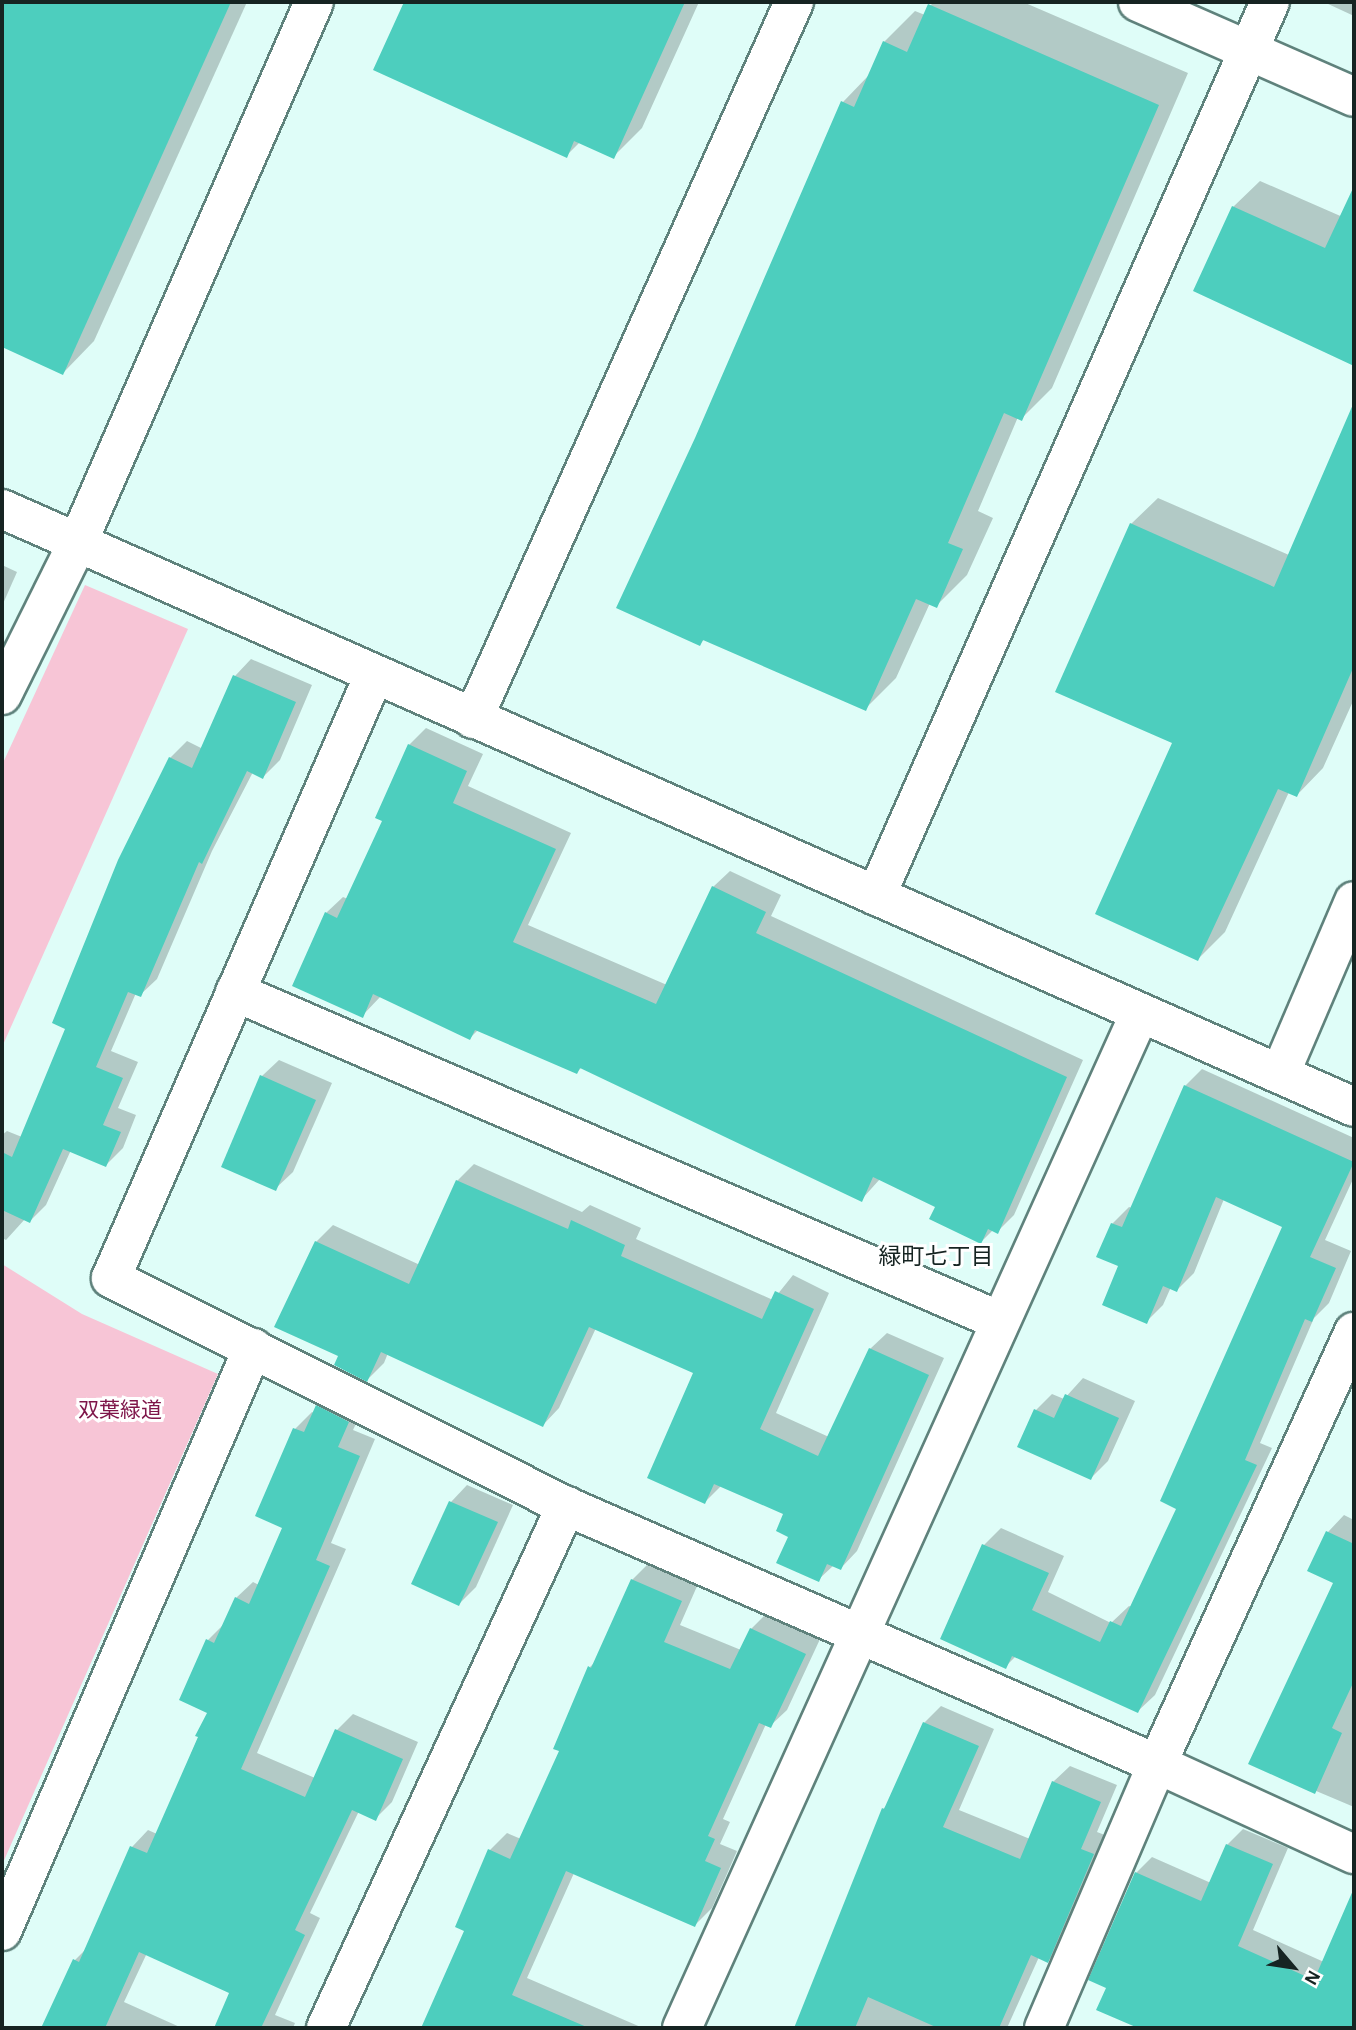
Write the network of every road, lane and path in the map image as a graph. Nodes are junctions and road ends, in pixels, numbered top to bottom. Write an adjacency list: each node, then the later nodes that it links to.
1 (314, 2): 8 (street)
2 (794, 2): 11 (street)
3 (1138, 2): 5 (street)
4 (1270, 2): 5 (street)
5 (1248, 51): 6 (street); 12 (street)
6 (1354, 97)
7 (2, 509): 8 (street)
8 (78, 542): 9 (street); 10 (street)
9 (374, 676): 11 (street); 14 (street)
10 (2, 695)
11 (473, 719): 12 (street)
12 (876, 896): 15 (street)
13 (1354, 901): 16 (street)
14 (235, 992): 18 (street); 20 (street)
15 (1140, 1013): 16 (street); 18 (street)
16 (1280, 1074): 17 (street)
17 (1354, 1107)
18 (1000, 1321): 22 (street)
19 (1354, 1332): 23 (street)
20 (253, 1348): 21 (street); 25 (street)
21 (566, 1506): 22 (street); 26 (street)
22 (858, 1633): 23 (street); 27 (street)
23 (1157, 1764): 24 (street); 28 (street)
24 (1354, 1854)
25 (2, 1931)
26 (326, 2028)
27 (681, 2028)
28 (1044, 2028)

